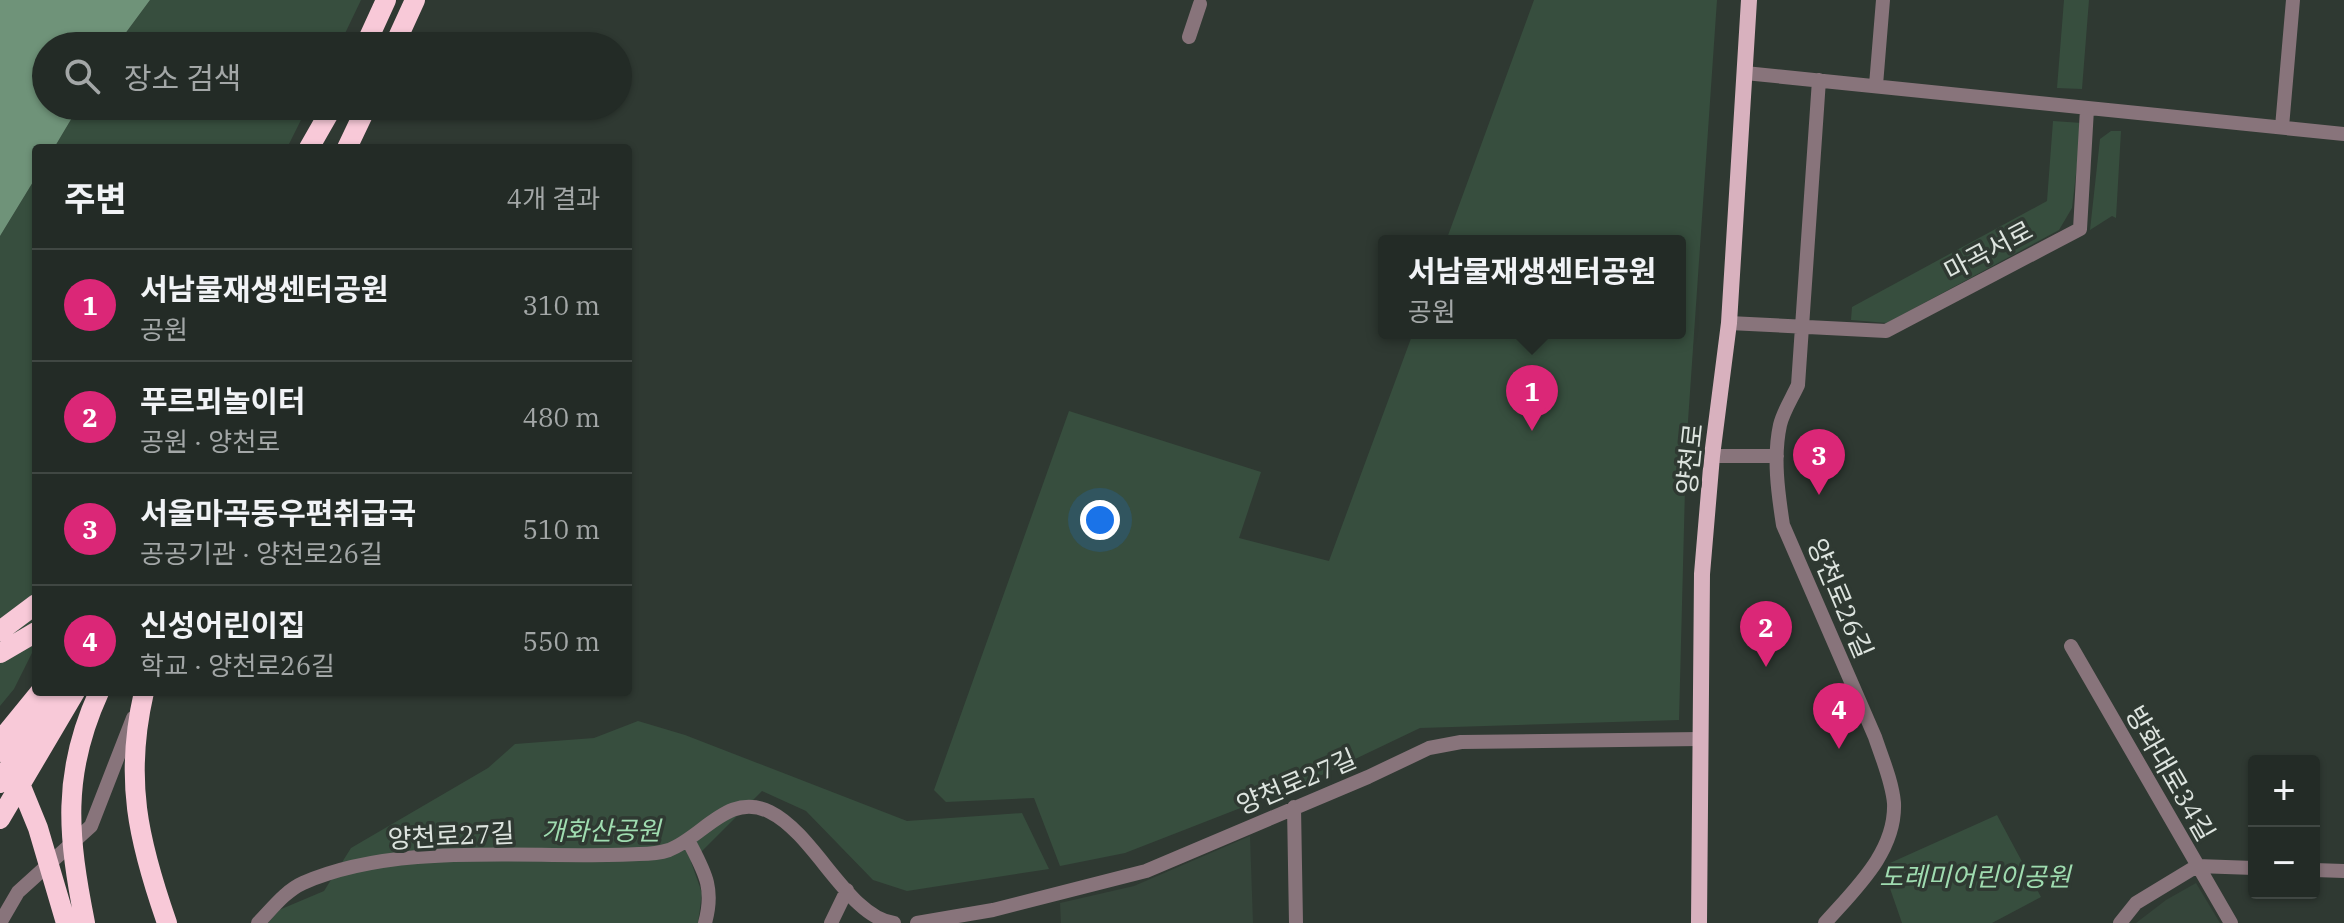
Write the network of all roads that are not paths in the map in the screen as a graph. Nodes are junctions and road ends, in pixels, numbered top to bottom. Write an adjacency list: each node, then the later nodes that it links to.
1 (386, 0): 7 (highway)
2 (415, 0): 8 (highway)
3 (1749, 0): 10 (main road, 양천로)
4 (1883, 0): 12 (street)
5 (2293, 0): 17 (street)
6 (1200, 4): 9 (street)
7 (371, 32)
8 (400, 32)
9 (1189, 37)
10 (1745, 73): 11 (street); 22 (main road, 양천로)
11 (1819, 80): 12 (street); 23 (street)
12 (1876, 85): 13 (street)
13 (2087, 109): 17 (street); 23 (street, 마곡서로)
14 (327, 120): 19 (highway)
15 (331, 120): 20 (highway)
16 (360, 120): 21 (highway)
17 (2282, 127): 18 (street)
18 (2344, 134)
19 (312, 144)
20 (322, 144)
21 (349, 144)
22 (1729, 323): 23 (street, 마곡서로); 24 (main road, 양천로)
23 (1802, 326): 25 (street)
24 (1712, 456): 25 (street); 38 (main road, 양천로)
25 (1777, 456): 63 (street, 양천로26길)
26 (32, 607): 27 (highway)
27 (0, 631)
28 (32, 634): 30 (highway)
29 (2071, 646): 45 (street, 방화대로34길)
30 (0, 653)
31 (37, 696): 39 (highway)
32 (51, 696): 41 (highway)
33 (73, 696): 43 (highway)
34 (98, 696): 54 (highway)
35 (142, 696): 51 (street)
36 (143, 696): 55 (highway)
37 (0, 735): 53 (highway)
38 (1700, 739): 42 (street, 양천로27길); 62 (main road, 양천로)
39 (0, 741)
40 (0, 765): 52 (highway)
41 (0, 783)
42 (1294, 807): 50 (street, 양천로27길); 61 (street)
43 (0, 819)
44 (688, 840): 49 (street, 양천로27길); 56 (street, 양천로27길); 57 (street)
45 (2197, 866): 46 (street); 64 (street); 65 (street, 방화대로34길)
46 (2248, 868)
47 (2320, 870): 48 (street)
48 (2344, 871)
49 (847, 890): 58 (street); 59 (street, 양천로27길)
50 (961, 919): 60 (street, 양천로27길)
51 (0, 923)
52 (52, 923)
53 (66, 923)
54 (85, 923)
55 (167, 923)
56 (258, 923)
57 (705, 923)
58 (831, 923)
59 (894, 923)
60 (917, 923)
61 (1296, 923)
62 (1699, 923)
63 (1825, 923)
64 (2120, 923)
65 (2231, 923)

